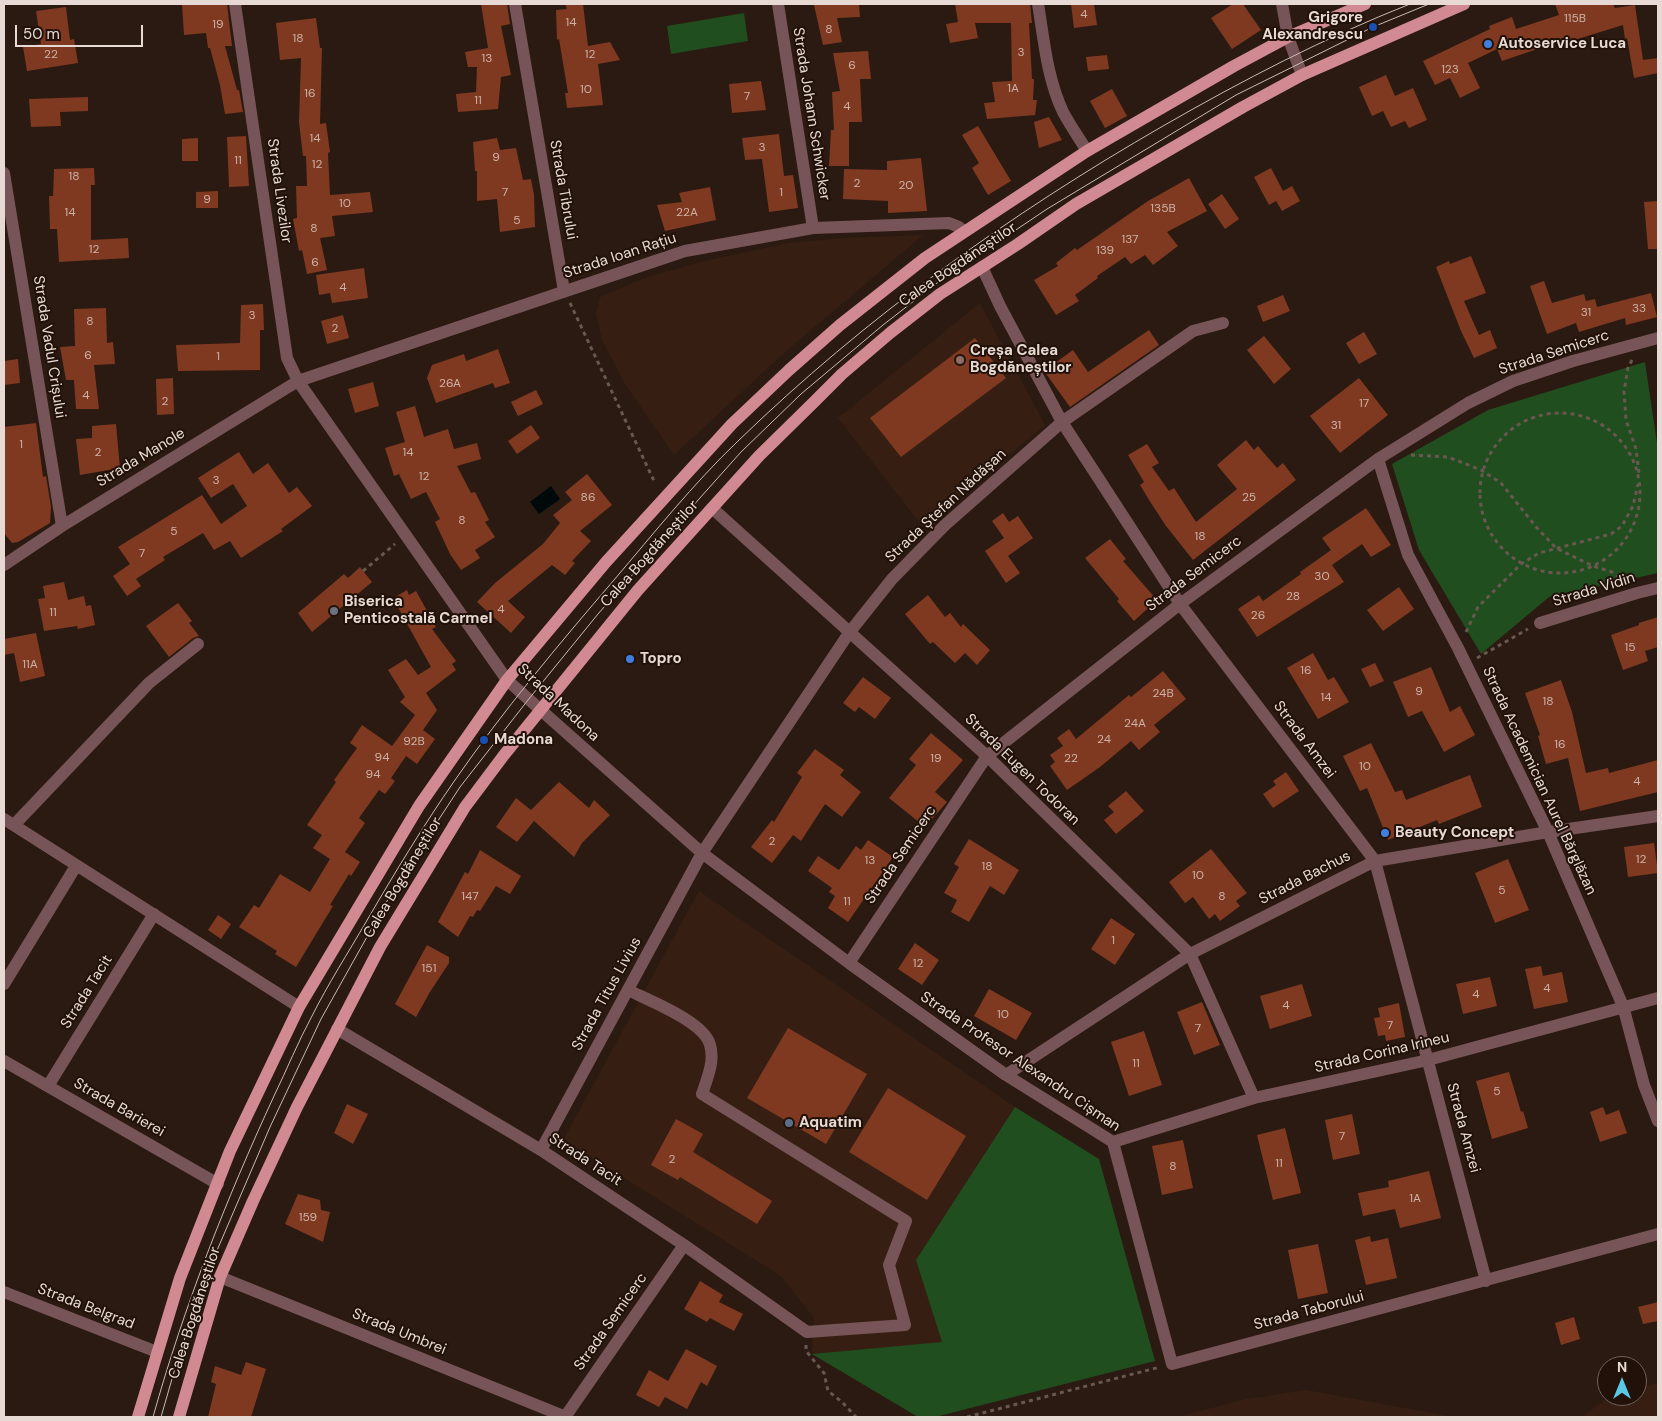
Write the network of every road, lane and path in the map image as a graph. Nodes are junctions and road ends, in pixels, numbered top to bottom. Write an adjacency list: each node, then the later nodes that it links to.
1 (235, 4): 19 (street, Strada Livezilor)
2 (514, 4): 15 (street, Strada Tibrului)
3 (778, 4): 12 (street, Strada Johann Schwicker)
4 (1038, 4): 10 (street)
5 (1282, 4): 8 (street)
6 (1365, 4): 8 (main road, Calea Bogdăneștilor)
7 (1464, 4): 9 (main road, Calea Bogdăneștilor)
8 (1288, 37): 9 (street); 10 (main road, Calea Bogdăneștilor)
9 (1302, 75): 14 (main road, Calea Bogdăneștilor)
10 (1087, 151): 13 (main road, Calea Bogdăneștilor)
11 (4, 173): 27 (street, Strada Vadul Crișului)
12 (813, 228): 13 (street, Strada Ioan Rațiu); 15 (street, Strada Ioan Rațiu)
13 (963, 231): 42 (main road, Calea Bogdăneștilor)
14 (982, 267): 20 (street, Strada Amzei); 26 (main road, Calea Bogdăneștilor)
15 (564, 291): 19 (street, Strada Ioan Rațiu); 25 (path)
16 (1223, 323): 20 (street, Strada Ștefan Nădășan)
17 (1658, 338): 18 (street, Strada Semicerc)
18 (1642, 343): 22 (street, Strada Semicerc); 24 (path)
19 (298, 381): 27 (street, Strada Manole); 28 (street, Strada Madona)
20 (1062, 422): 36 (street, Strada Amzei); 38 (street, Strada Ștefan Nădășan)
21 (1408, 455): 23 (path)
22 (1378, 459): 36 (street, Strada Semicerc); 40 (street, Strada Academician Aurel Bărglăzan)
23 (1481, 470): 24 (path); 29 (path); 30 (path)
24 (1640, 477): 29 (path); 32 (path)
25 (654, 484)
26 (712, 508): 38 (street, Strada Eugen Todoran); 43 (main road, Calea Bogdăneștilor)
27 (62, 526): 31 (street, Strada Manole)
28 (405, 535): 33 (path); 42 (street, Strada Madona)
29 (1556, 548): 30 (path); 32 (path)
30 (1521, 564): 32 (path); 40 (path)
31 (4, 565)
32 (1594, 566): 35 (path)
33 (363, 571)
34 (1658, 588): 35 (street, Strada Vidin)
35 (1637, 593): 37 (street, Strada Vidin)
36 (1180, 604): 44 (street, Strada Semicerc); 49 (street, Strada Amzei)
37 (1540, 623): 41 (path)
38 (848, 633): 44 (street, Strada Eugen Todoran); 48 (street, Strada Ștefan Nădășan)
39 (198, 644): 46 (street)
40 (1458, 648): 41 (street, Strada Academician Aurel Bărglăzan)
41 (1466, 664): 47 (street, Strada Academician Aurel Bărglăzan)
42 (507, 680): 43 (street, Strada Madona); 57 (main road, Calea Bogdăneștilor)
43 (540, 711): 48 (street, Strada Madona); 59 (main road, Calea Bogdăneștilor)
44 (987, 756): 52 (street, Strada Eugen Todoran); 53 (street, Strada Semicerc)
45 (1658, 816): 47 (street, Strada Bachus)
46 (9, 822): 50 (street)
47 (1548, 832): 49 (street, Strada Bachus); 58 (street, Strada Academician Aurel Bărglăzan)
48 (702, 853): 53 (street, Strada Profesor Alexandru Cișman); 55 (street, Strada Titus Livius)
49 (1375, 861): 52 (street, Strada Bachus); 60 (street, Strada Amzei)
50 (76, 866): 51 (street); 54 (street)
51 (154, 914): 57 (street); 63 (street, Strada Tacit)
52 (1190, 954): 62 (street, Strada Bachus); 64 (street, Strada Eugen Todoran)
53 (849, 963): 62 (street, Strada Profesor Alexandru Cișman)
54 (4, 984)
55 (628, 990): 67 (street, Strada Titus Livius); 74 (street)
56 (1658, 998): 58 (street, Strada Corina Irineu)
57 (299, 1006): 68 (main road, Calea Bogdăneștilor)
58 (1623, 1006): 60 (street, Strada Corina Irineu); 65 (street, Strada Academician Aurel Bărglăzan)
59 (338, 1029): 67 (street, Strada Tacit); 71 (main road, Calea Bogdăneștilor)
60 (1428, 1060): 64 (street, Strada Corina Irineu); 72 (street, Strada Amzei)
61 (4, 1061): 63 (street, Strada Barierei)
62 (1006, 1075): 66 (street, Strada Profesor Alexandru Cișman)
63 (48, 1086): 68 (street, Strada Barierei)
64 (1254, 1098): 66 (street, Strada Corina Irineu)
65 (1658, 1121)
66 (1113, 1142): 76 (street, Strada Profesor Alexandru Cișman)
67 (541, 1150): 70 (street, Strada Tacit)
68 (218, 1184): 75 (main road, Calea Bogdăneștilor)
69 (1658, 1234): 72 (street, Strada Taborului)
70 (684, 1245): 74 (street, Strada Tacit); 79 (street, Strada Semicerc)
71 (220, 1277): 78 (main road, Calea Bogdăneștilor); 79 (street, Strada Umbrei)
72 (1486, 1281): 76 (street, Strada Taborului)
73 (4, 1292): 75 (street, Strada Belgrad)
74 (807, 1332): 80 (path)
75 (157, 1352): 77 (main road, Calea Bogdăneștilor)
76 (1172, 1364): 81 (path)
77 (138, 1417)
78 (179, 1417)
79 (565, 1417)
80 (856, 1417)
81 (967, 1417)

